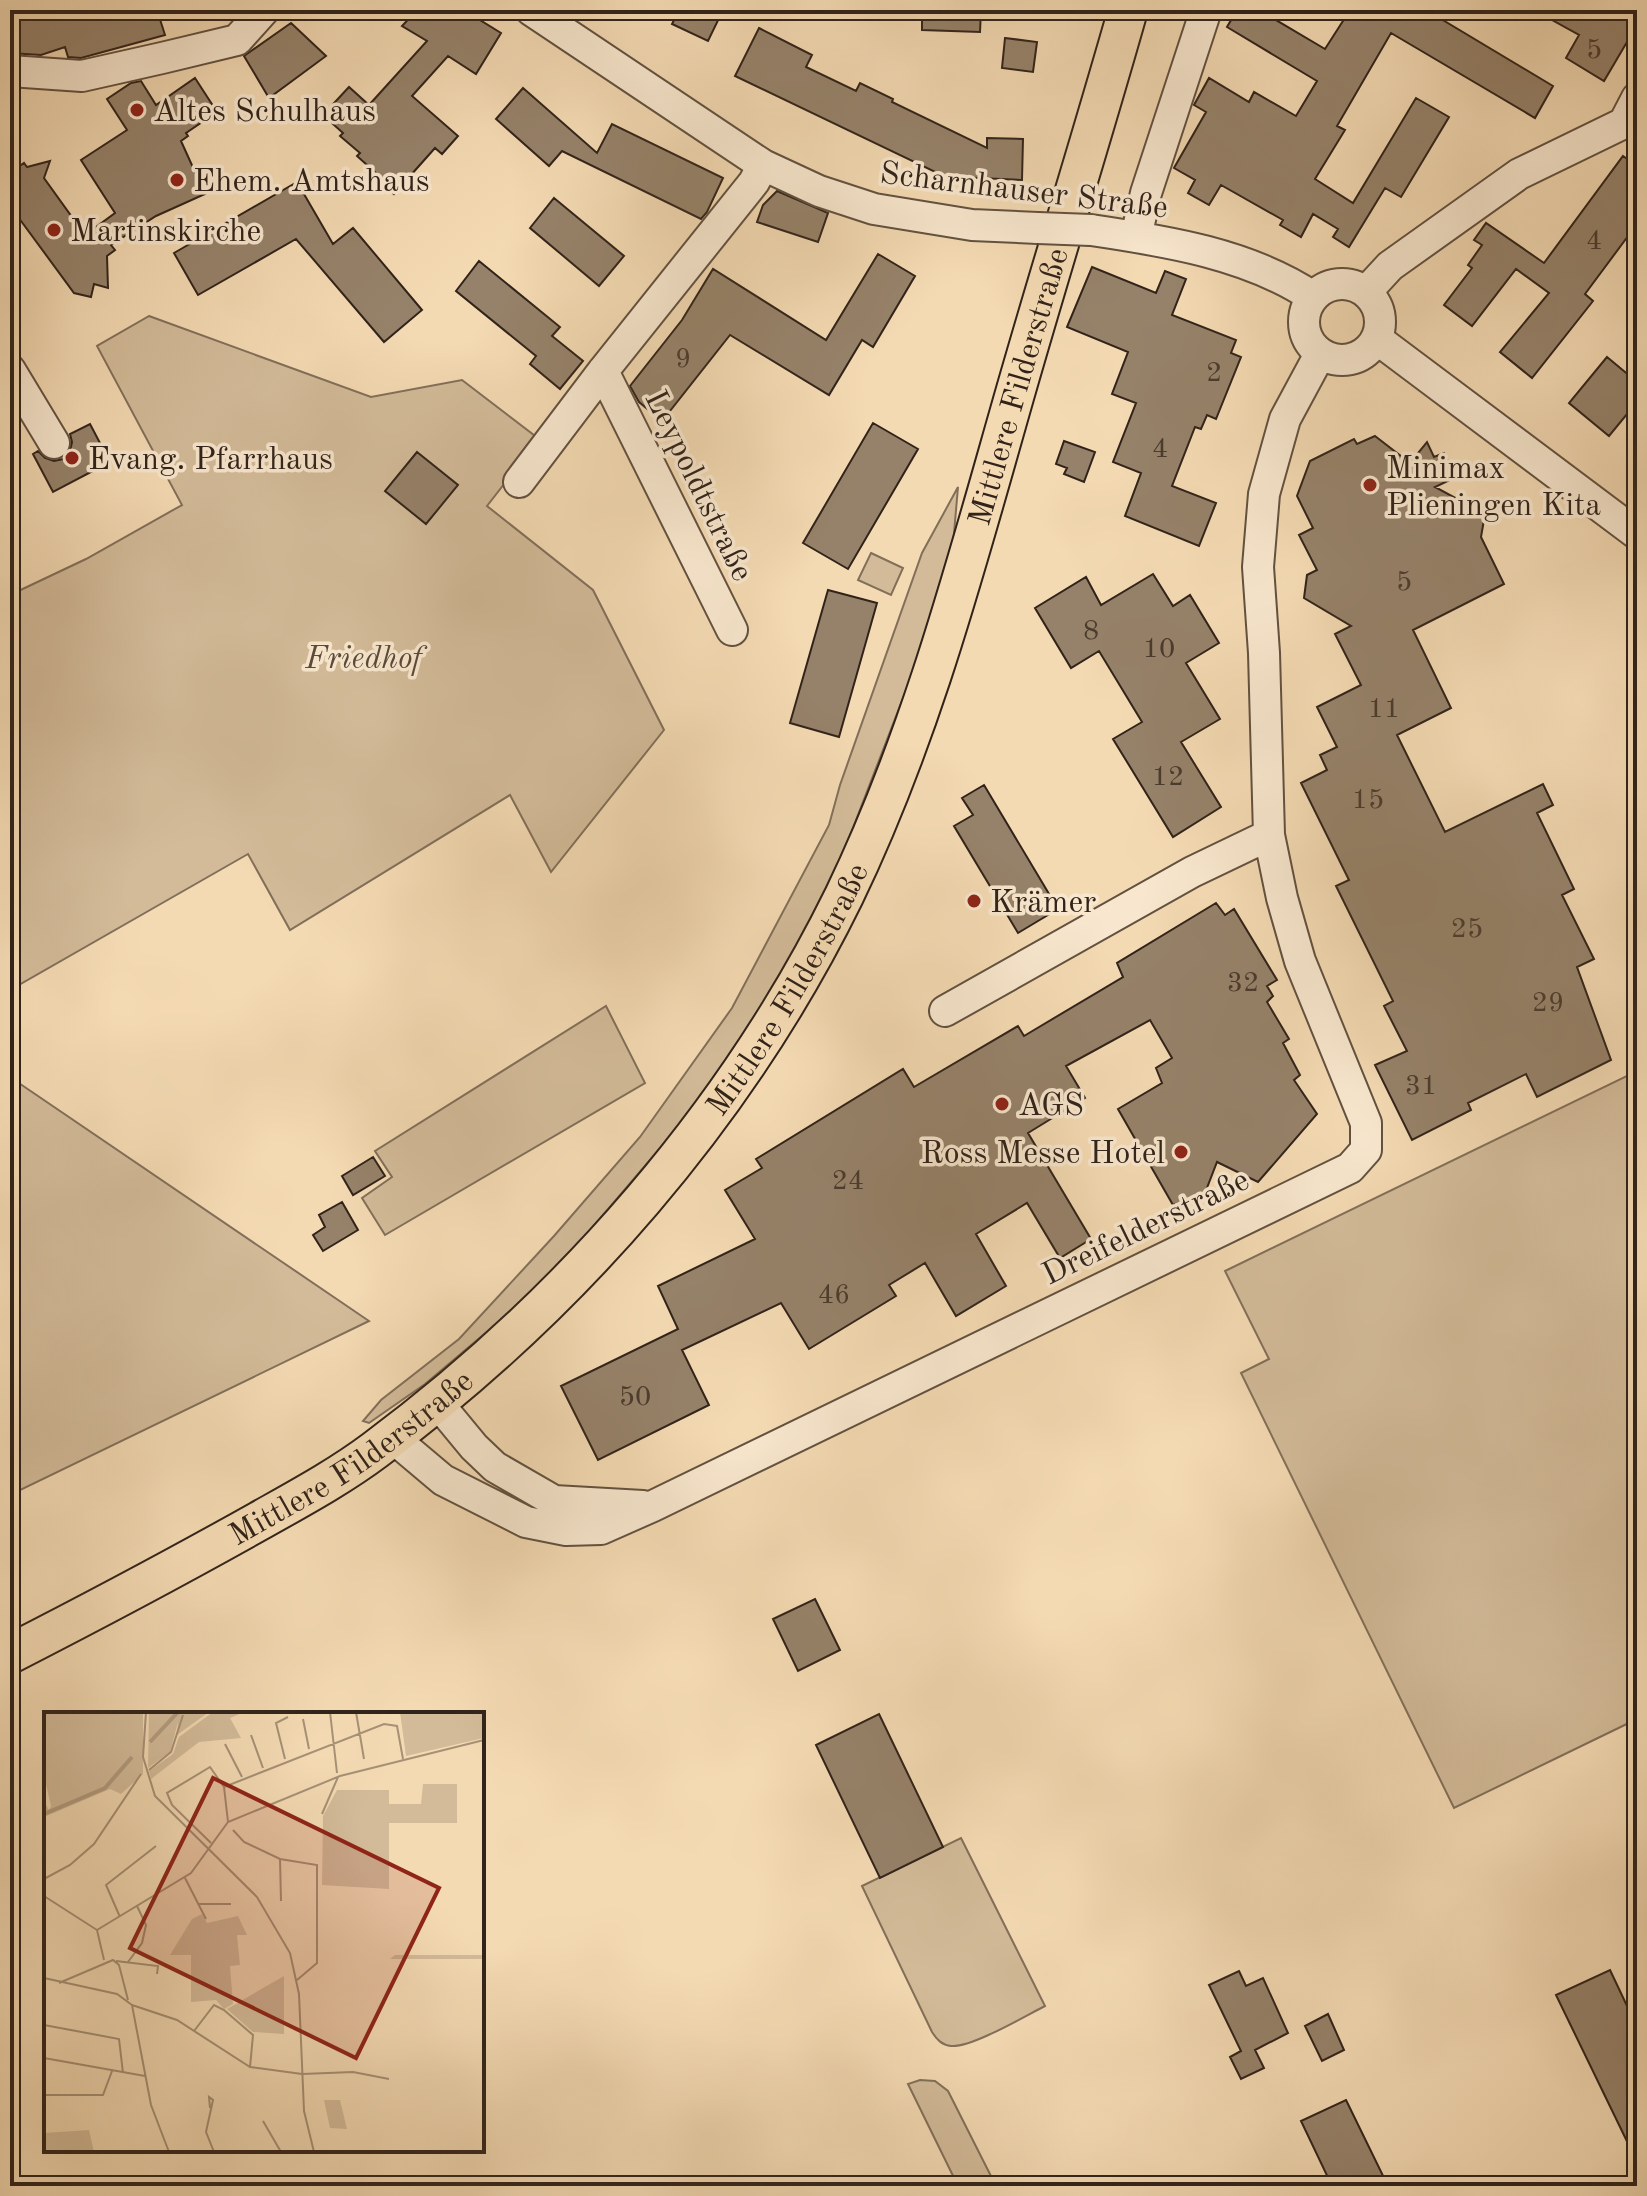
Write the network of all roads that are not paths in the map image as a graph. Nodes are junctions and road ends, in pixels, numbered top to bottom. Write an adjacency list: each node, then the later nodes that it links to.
1 (264, 10): 5 (street)
2 (531, 10): 7 (street, Scharnhauser Straße)
3 (1128, 10): 21 (main road, Mittlere Filderstraße)
4 (1206, 10): 8 (street)
5 (10, 71)
6 (1633, 118): 9 (street)
7 (763, 165): 8 (street, Scharnhauser Straße, bridge); 14 (street, Leypoldtstraße)
8 (1136, 237): 10 (street, Scharnhauser Straße)
9 (1366, 292): 10 (street); 11 (street)
10 (1313, 297): 12 (street)
11 (1377, 339): 12 (street); 17 (street)
12 (1320, 354): 19 (street, Dreifelderstraße)
13 (10, 370): 15 (street)
14 (603, 371): 16 (street, Leypoldtstraße); 18 (street, Leypoldtstraße)
15 (54, 443)
16 (519, 482)
17 (1637, 534)
18 (732, 630)
19 (1269, 835): 20 (street); 23 (street, Dreifelderstraße)
20 (945, 1011)
21 (436, 1401): 22 (main road, Mittlere Filderstraße); 23 (street, Dreifelderstraße)
22 (392, 1437): 23 (street, Dreifelderstraße); 24 (main road, Mittlere Filderstraße)
23 (653, 1506)
24 (10, 1654)

